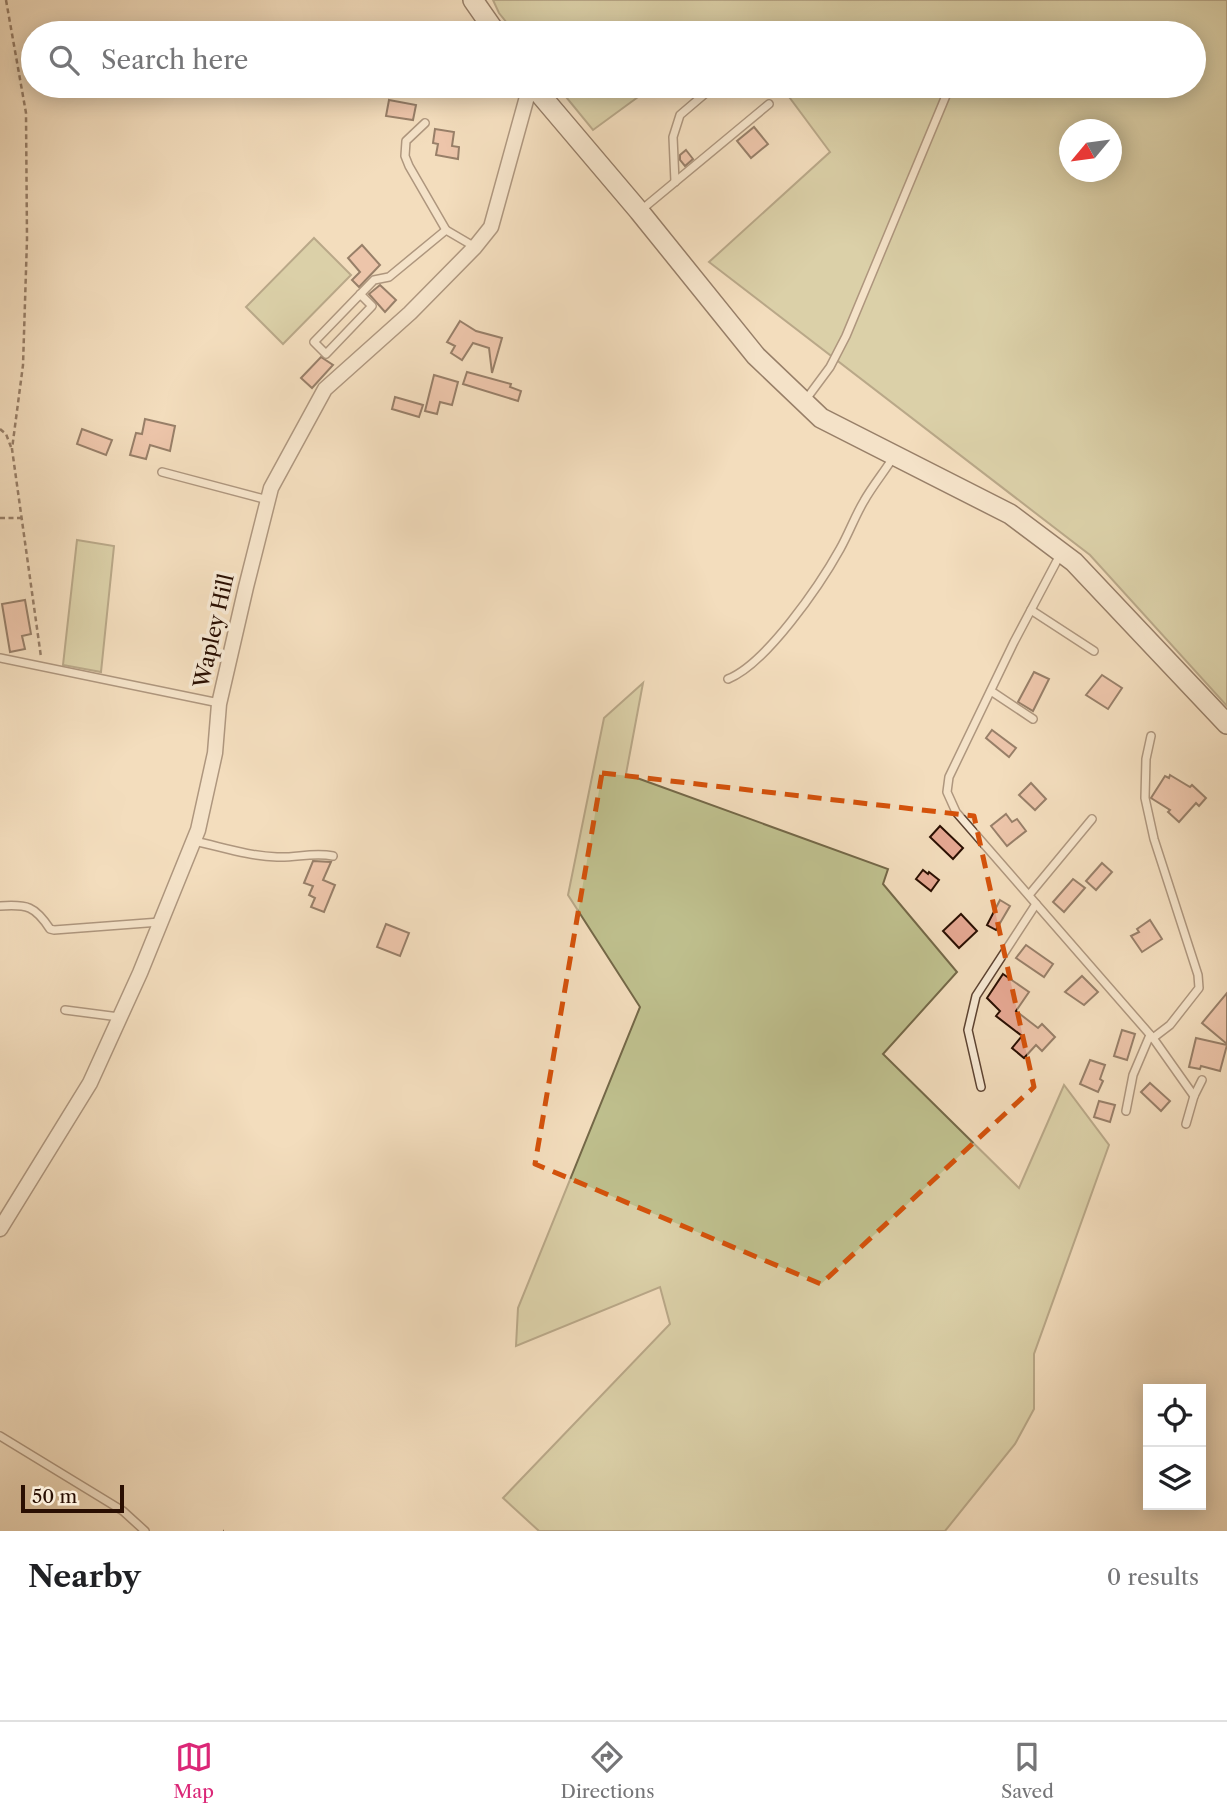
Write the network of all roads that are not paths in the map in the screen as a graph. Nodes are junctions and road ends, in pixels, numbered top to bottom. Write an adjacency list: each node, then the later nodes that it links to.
1 (472, 0): 2 (main road)
2 (487, 21)
3 (528, 98): 12 (street, Wapley Hill)
4 (541, 98): 10 (main road)
5 (700, 98): 9 (lane)
6 (945, 98): 14 (lane)
7 (769, 104): 9 (lane)
8 (425, 123): 11 (lane)
9 (675, 182): 10 (lane)
10 (639, 212): 14 (main road)
11 (446, 230): 12 (lane); 13 (lane)
12 (475, 247): 17 (street, Wapley Hill)
13 (360, 294): 13 (lane)
14 (804, 402): 15 (main road)
15 (895, 455): 18 (main road); 22 (lane)
16 (162, 472): 17 (lane)
17 (268, 500): 24 (street, Wapley Hill)
18 (1062, 552): 19 (lane); 26 (main road)
19 (1031, 610): 20 (lane); 23 (lane)
20 (1094, 651)
21 (0, 658): 24 (lane)
22 (728, 678)
23 (990, 691): 25 (lane); 31 (lane)
24 (219, 704): 29 (street, Wapley Hill)
25 (1033, 719)
26 (1227, 724)
27 (1151, 736): 37 (lane)
28 (1091, 819): 31 (lane)
29 (193, 841): 30 (lane); 34 (street, Wapley Hill)
30 (333, 856)
31 (1029, 895): 32 (lane)
32 (1036, 904): 37 (lane); 39 (lane)
33 (0, 906): 34 (lane)
34 (161, 922): 36 (street, Wapley Hill)
35 (65, 1010): 36 (lane)
36 (120, 1017): 43 (street, Wapley Hill)
37 (1152, 1036): 40 (lane); 41 (lane)
38 (1202, 1080): 40 (lane)
39 (981, 1087)
40 (1194, 1096): 42 (lane)
41 (1126, 1111)
42 (1186, 1125)
43 (0, 1229)
44 (0, 1436): 45 (lane)
45 (145, 1531)

